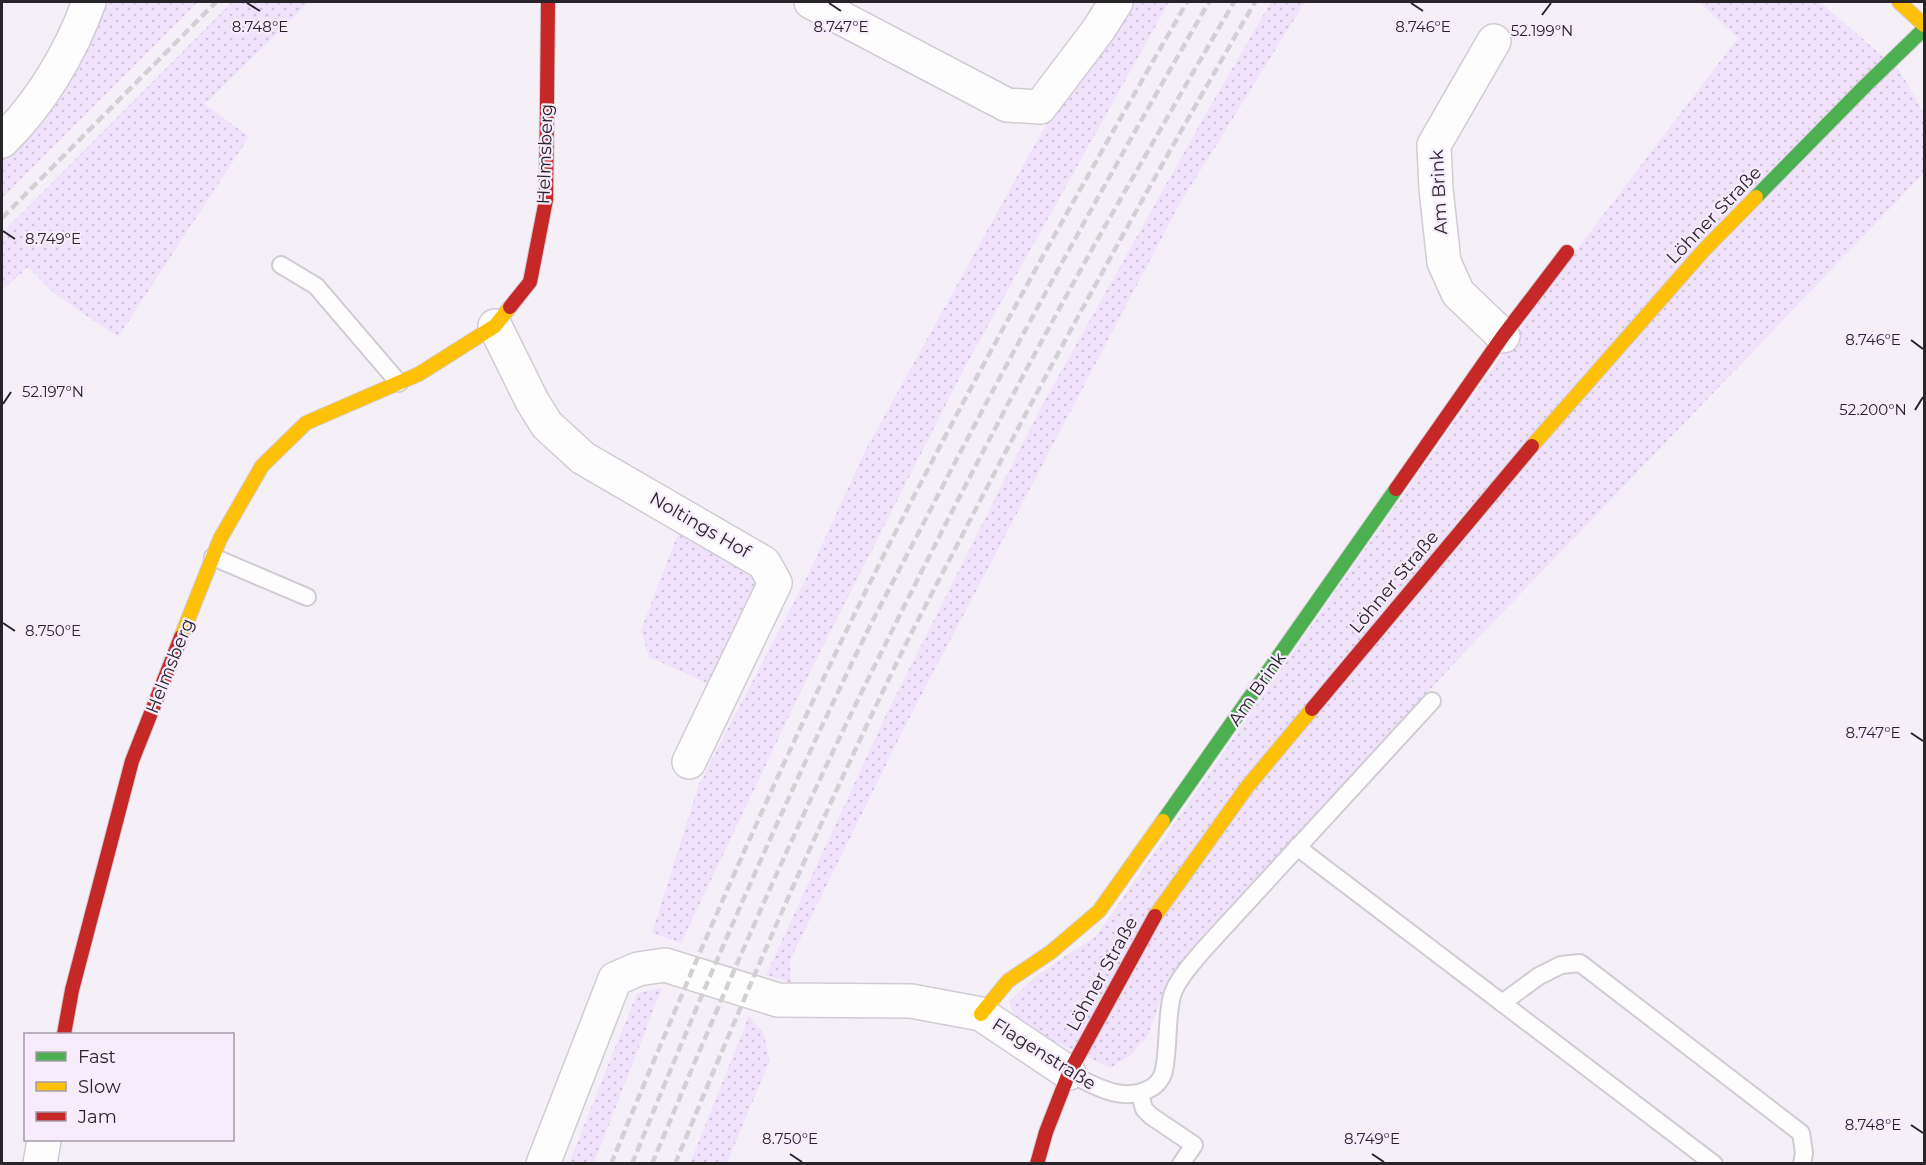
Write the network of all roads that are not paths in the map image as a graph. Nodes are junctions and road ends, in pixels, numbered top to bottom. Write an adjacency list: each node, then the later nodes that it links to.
1 (89, 2): 9 (street)
2 (548, 2): 12 (main road, Helmsberg)
3 (811, 2): 4 (street)
4 (1116, 2)
5 (1899, 2): 6 (main road)
6 (1924, 25)
7 (1924, 29): 23 (main road, Löhner Straße)
8 (1494, 41): 13 (street, Am Brink)
9 (2, 141)
10 (1567, 252): 13 (main road, Am Brink)
11 (281, 265): 14 (lane)
12 (495, 326): 14 (main road, Helmsberg); 18 (street, Noltings Hof)
13 (1503, 336): 21 (main road, Am Brink)
14 (399, 382): 15 (main road, Helmsberg)
15 (213, 557): 16 (lane); 22 (main road, Helmsberg)
16 (307, 597)
17 (1432, 701): 19 (lane)
18 (689, 762)
19 (1297, 847): 20 (lane); 24 (lane)
20 (1502, 1003): 30 (lane); 31 (lane)
21 (981, 1014): 23 (street, Flagenstraße); 27 (street, Flagenstraße)
22 (64, 1033)
23 (1069, 1073): 24 (lane, Flagenstraße); 28 (main road, Löhner Straße)
24 (1140, 1094): 29 (lane)
25 (44, 1141): 26 (street)
26 (40, 1164)
27 (543, 1164)
28 (1037, 1164)
29 (1181, 1164)
30 (1714, 1164)
31 (1802, 1164)

